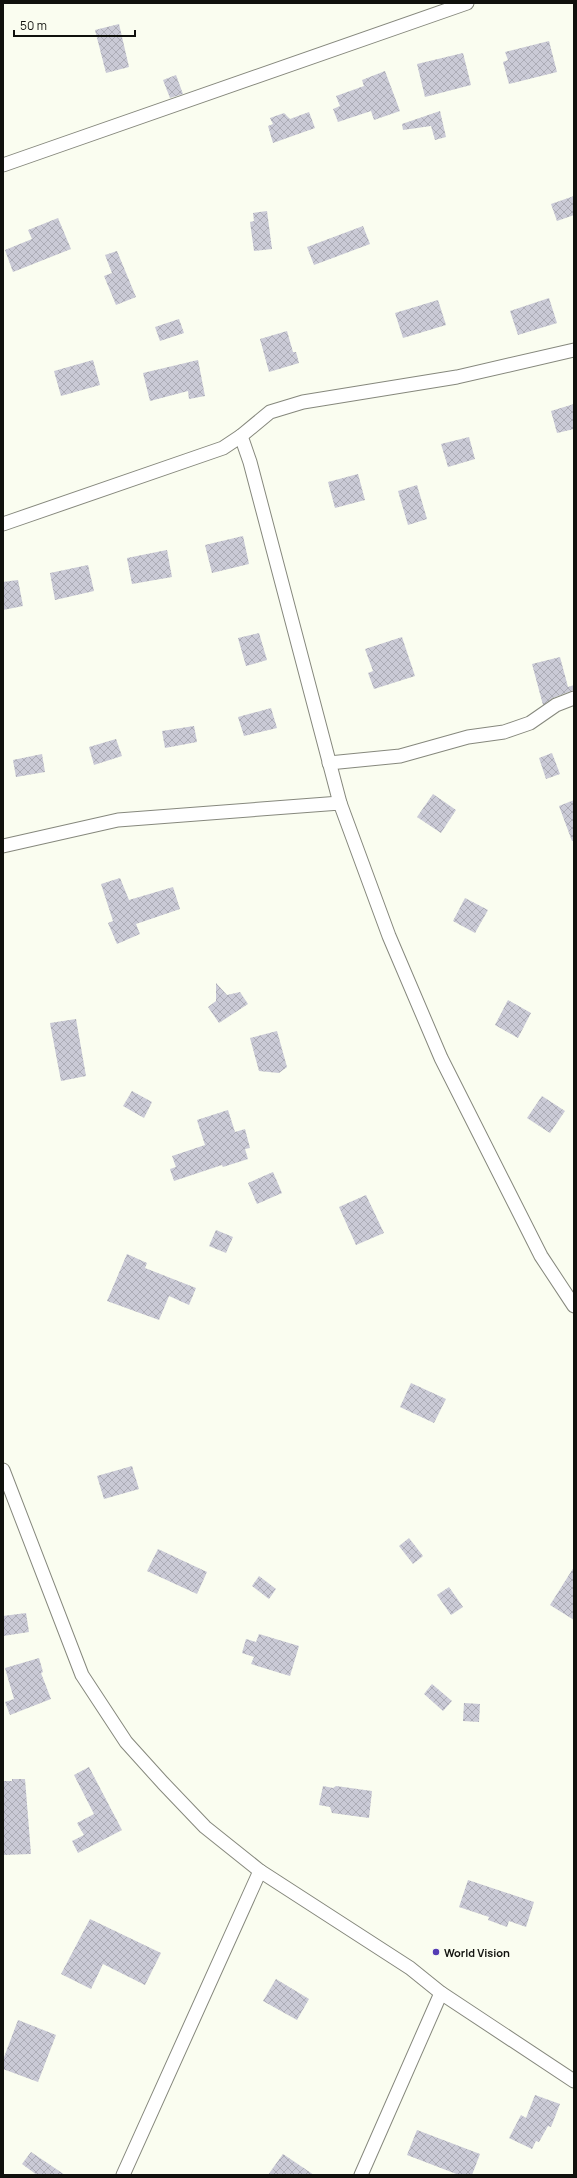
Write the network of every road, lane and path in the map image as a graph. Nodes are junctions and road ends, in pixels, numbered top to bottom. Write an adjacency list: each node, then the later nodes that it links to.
1 (467, 3): 2 (street)
2 (3, 165)
3 (574, 350): 4 (street)
4 (240, 436): 5 (street); 7 (street)
5 (3, 524)
6 (574, 698): 7 (street)
7 (329, 763): 8 (street)
8 (340, 803): 9 (street); 10 (street)
9 (3, 846)
10 (574, 1306)
11 (3, 1470): 12 (street)
12 (260, 1871): 13 (street); 15 (street)
13 (441, 1993): 14 (street); 16 (street)
14 (574, 2081)
15 (123, 2175)
16 (362, 2175)

